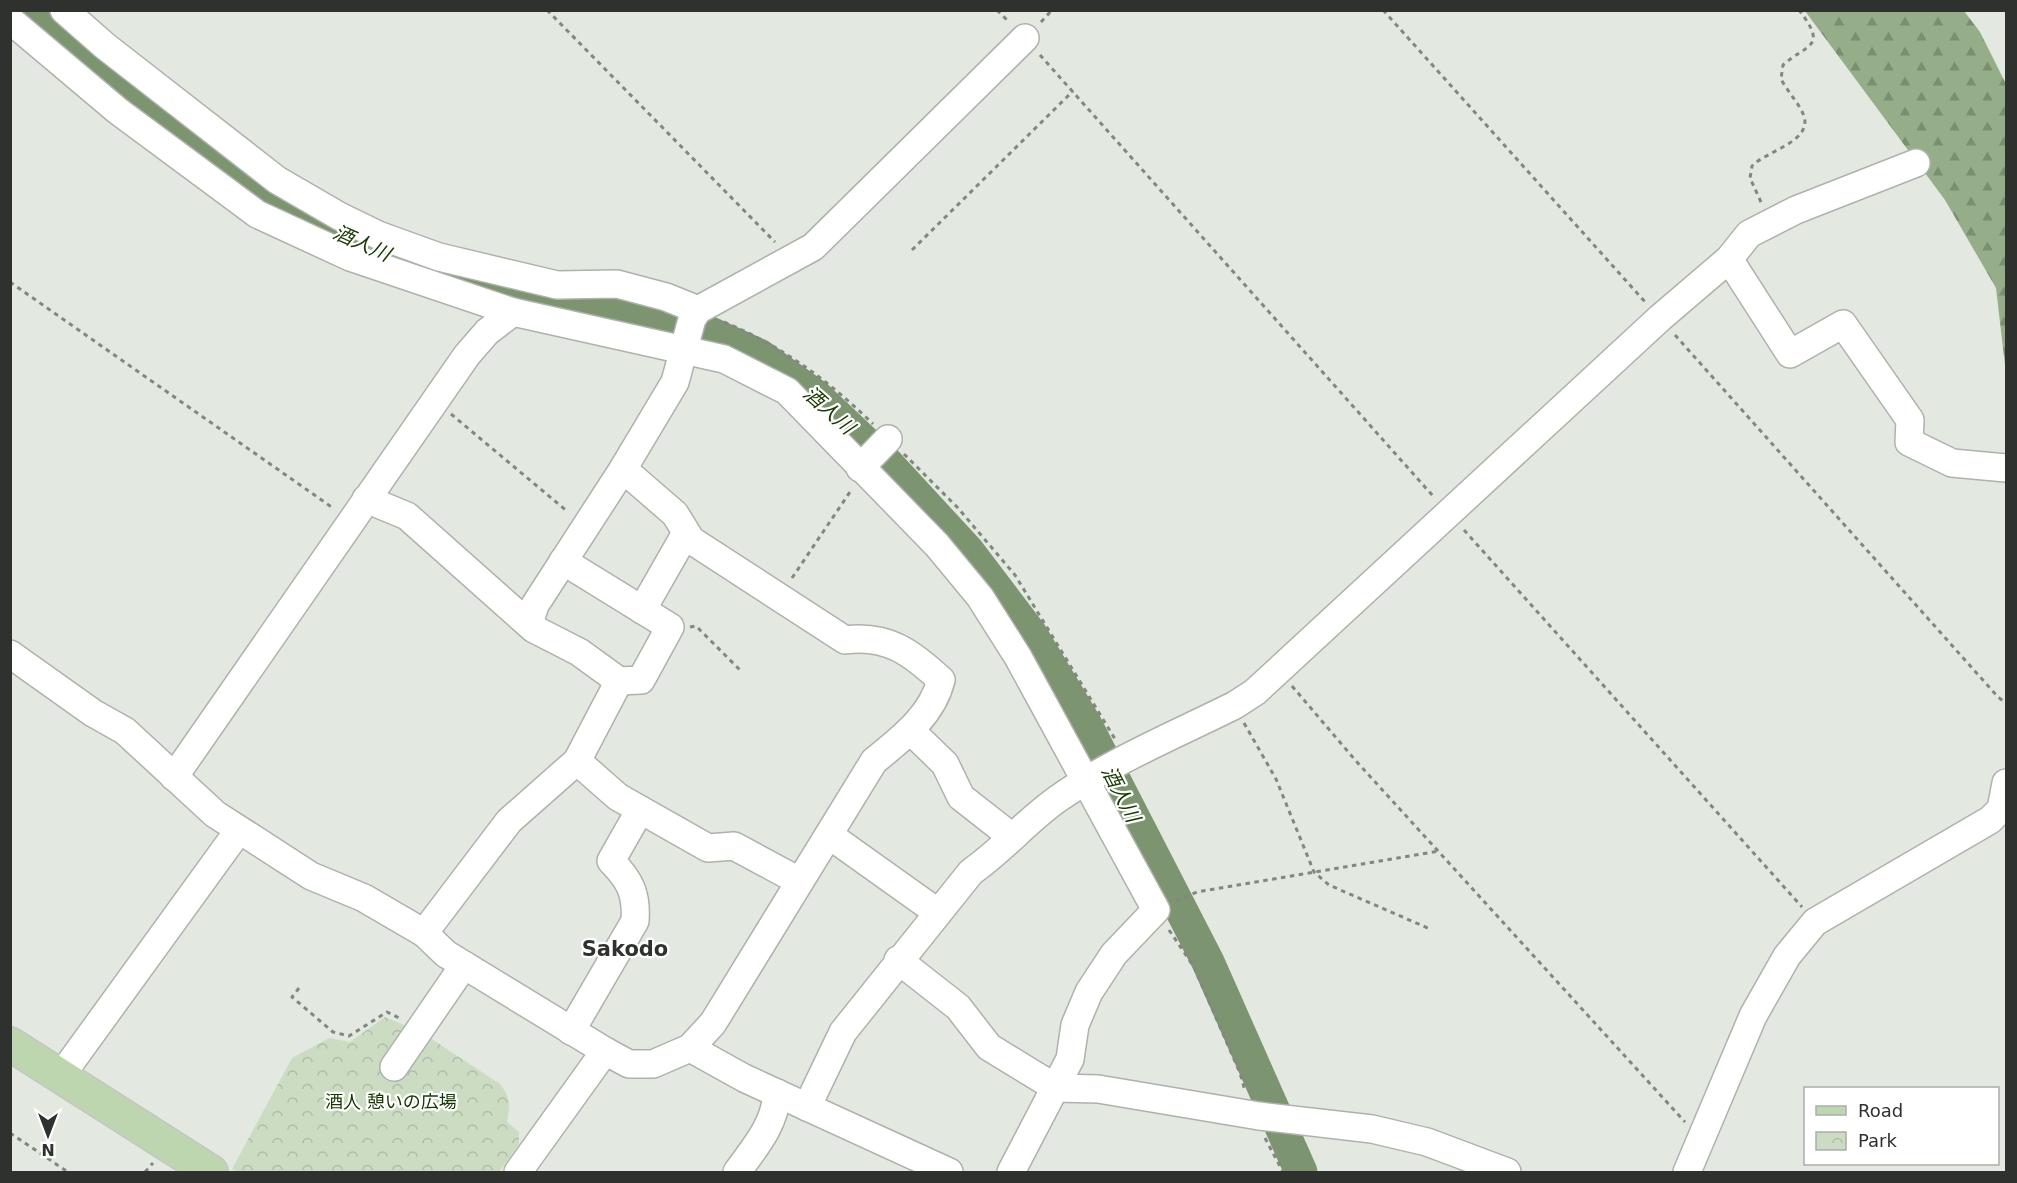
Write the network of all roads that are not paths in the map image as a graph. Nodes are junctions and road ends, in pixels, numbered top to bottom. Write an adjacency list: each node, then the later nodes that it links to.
1 (64, 10): 5 (street)
2 (10, 21): 6 (street)
3 (1024, 38): 8 (street)
4 (1916, 163): 7 (street)
5 (277, 180): 6 (street); 8 (street)
6 (257, 214): 9 (street)
7 (1729, 259): 13 (street); 25 (street)
8 (698, 310): 10 (street)
9 (513, 312): 10 (street); 15 (street)
10 (683, 352): 12 (street); 14 (street)
11 (888, 439): 12 (street)
12 (860, 468): 25 (street)
13 (2007, 468)
14 (622, 469): 16 (street); 17 (street)
15 (359, 510): 19 (street); 24 (street)
16 (686, 533): 18 (street); 22 (street)
17 (563, 561): 18 (street); 19 (street)
18 (642, 610): 21 (street)
19 (528, 624): 21 (street)
20 (10, 654): 24 (street)
21 (619, 681): 23 (street)
22 (910, 731): 29 (street); 30 (street)
23 (577, 761): 27 (street); 33 (street)
24 (174, 777): 28 (street)
25 (1086, 781): 30 (street); 42 (street)
26 (2007, 783): 51 (street)
27 (640, 810): 31 (street); 36 (street)
28 (239, 830): 33 (street); 41 (street)
29 (829, 835): 31 (street); 32 (street)
30 (1012, 837): 32 (street)
31 (799, 881): 38 (street)
32 (938, 912): 34 (street)
33 (424, 933): 35 (street)
34 (898, 960): 42 (street); 44 (street)
35 (464, 965): 36 (street); 40 (street)
36 (571, 1031): 39 (street)
37 (10, 1044): 41 (main road)
38 (690, 1048): 39 (street); 43 (street)
39 (605, 1051): 45 (street)
40 (394, 1067)
41 (60, 1077): 46 (main road)
42 (1056, 1088): 49 (street); 50 (street)
43 (777, 1093): 44 (street); 47 (street)
44 (807, 1107): 48 (street)
45 (526, 1170)
46 (211, 1173)
47 (737, 1173)
48 (949, 1173)
49 (1011, 1173)
50 (1507, 1173)
51 (1687, 1173)

